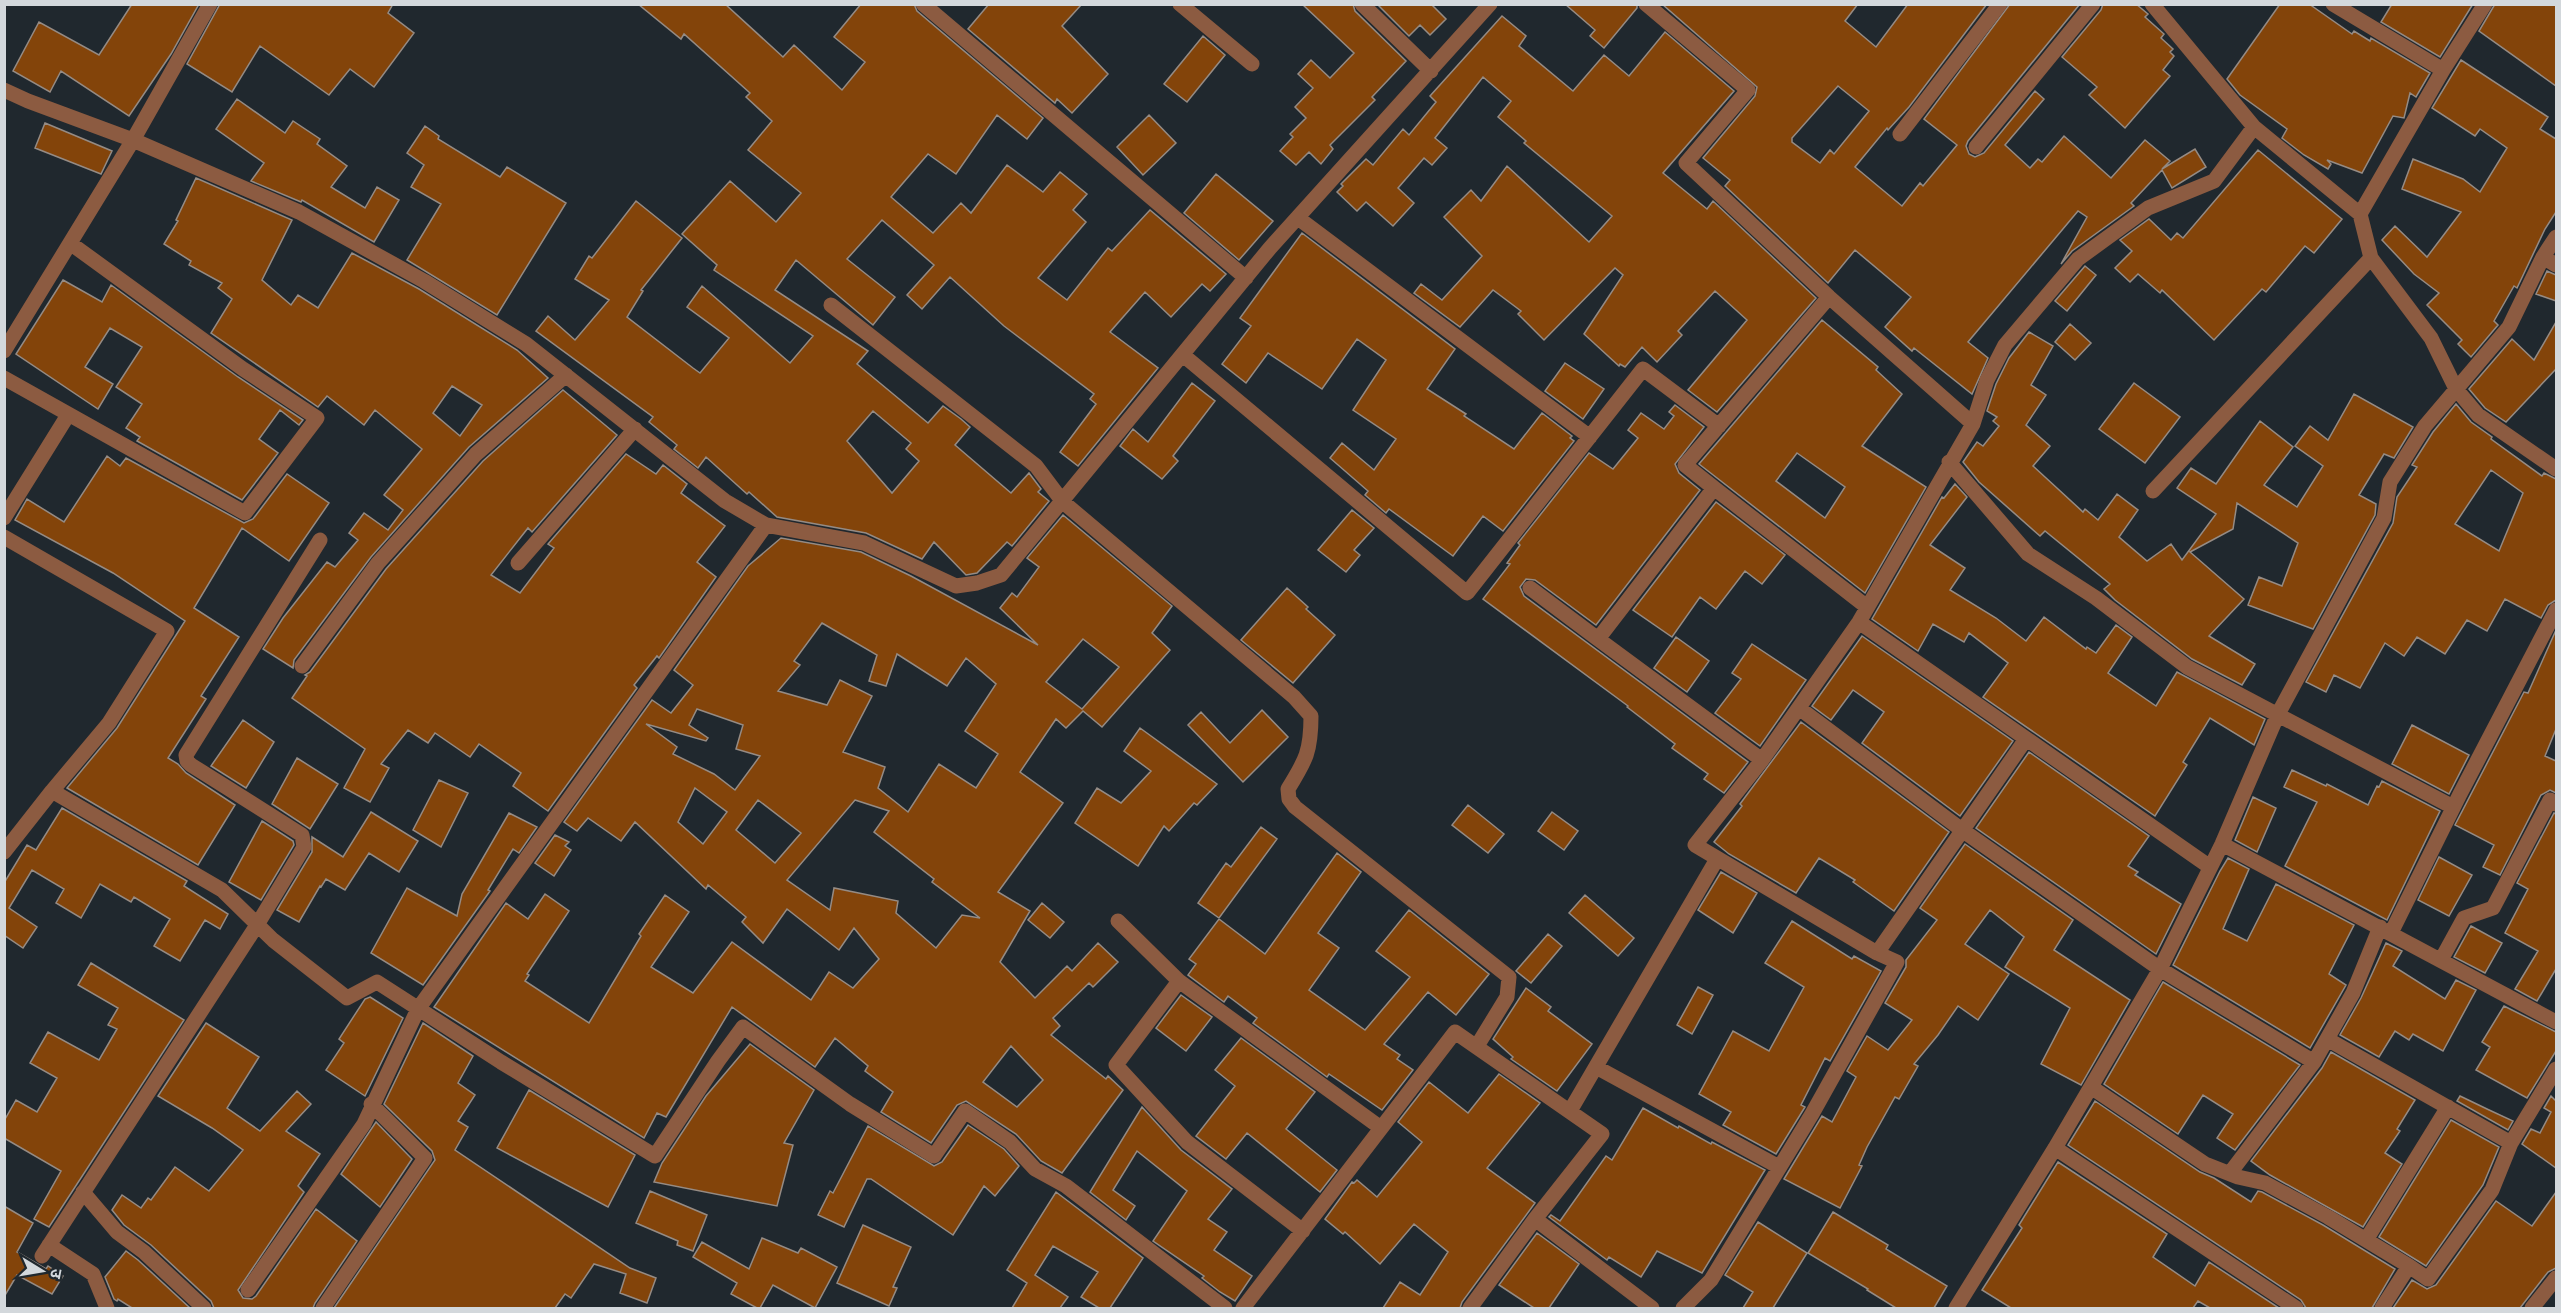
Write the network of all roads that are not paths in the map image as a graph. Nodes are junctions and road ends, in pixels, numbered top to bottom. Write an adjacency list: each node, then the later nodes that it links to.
1 (210, 4): 18 (street)
2 (922, 4): 26 (street)
3 (1180, 4): 12 (street)
4 (1362, 4): 14 (street)
5 (1490, 4): 14 (street)
6 (1646, 4): 27 (street)
7 (2000, 4): 17 (street)
8 (2093, 4): 19 (street)
9 (2152, 4): 16 (street)
10 (2334, 4): 13 (street)
11 (2485, 4): 13 (street)
12 (1252, 64)
13 (2443, 70): 20 (street)
14 (1431, 71): 21 (street)
15 (4, 90): 18 (street)
16 (2254, 127): 20 (street); 35 (street)
17 (1900, 134)
18 (133, 140): 23 (street); 31 (street)
19 (1976, 147)
20 (2360, 214): 24 (street)
21 (1298, 218): 26 (street); 38 (street)
22 (2556, 237): 25 (street)
23 (70, 243): 29 (street); 34 (street)
24 (2371, 258): 33 (street); 42 (street)
25 (2550, 261): 33 (street)
26 (1246, 278): 30 (street)
27 (1829, 297): 35 (street); 36 (street)
28 (831, 305): 43 (street)
29 (4, 351)
30 (1183, 356): 38 (street); 43 (street)
31 (566, 375): 37 (street); 54 (street)
32 (4, 378): 34 (street)
33 (2456, 389): 40 (street); 56 (street)
34 (68, 415): 44 (street)
35 (1973, 424): 39 (street)
36 (1719, 426): 38 (street); 41 (street)
37 (635, 429): 45 (street); 48 (street)
38 (1590, 437)
39 (1949, 462): 50 (street); 56 (street)
40 (2556, 469)
41 (1714, 488): 50 (street); 53 (street)
42 (2153, 491)
43 (1063, 502): 45 (street); 77 (street)
44 (4, 518)
45 (766, 525): 74 (street)
46 (4, 537): 59 (street)
47 (320, 540): 68 (street)
48 (518, 563)
49 (1530, 588): 53 (street)
50 (1867, 607): 52 (street)
51 (2556, 610): 61 (street)
52 (1858, 622): 55 (street); 57 (street)
53 (1598, 639): 58 (street)
54 (302, 666)
55 (1799, 708): 58 (street); 62 (street)
56 (2278, 714): 61 (street); 63 (street)
57 (2026, 739): 62 (street); 66 (street)
58 (1762, 760): 65 (street)
59 (52, 790): 64 (street); 68 (street)
60 (2556, 804): 71 (street)
61 (2453, 807): 69 (street)
62 (1962, 830): 70 (street); 72 (street)
63 (2222, 844): 66 (street); 69 (street)
64 (4, 852)
65 (1717, 859): 70 (street); 79 (street)
66 (2210, 867): 72 (street)
67 (1118, 921): 73 (street)
68 (257, 925): 74 (street); 90 (street)
69 (2386, 930): 71 (street); 76 (street)
70 (1877, 953): 88 (street)
71 (2441, 960): 75 (street)
72 (2160, 969): 78 (street); 81 (street)
73 (1179, 981): 85 (street); 92 (street)
74 (418, 1009): 82 (street); 100 (street)
75 (2556, 1022)
76 (2327, 1039): 78 (street); 83 (street)
77 (1477, 1046): 84 (street); 85 (street)
78 (2314, 1062): 89 (street)
79 (1596, 1067): 84 (street); 88 (street)
80 (2556, 1069): 86 (street)
81 (2091, 1087): 87 (street); 89 (street)
82 (371, 1104): 96 (street); 99 (street)
83 (2448, 1107): 86 (street); 93 (street)
84 (1570, 1112): 91 (street)
85 (1381, 1128): 92 (street)
86 (2511, 1143): 94 (street)
87 (2055, 1148): 105 (street); 106 (street)
88 (1779, 1167): 104 (street)
89 (2230, 1173): 93 (street)
90 (83, 1192): 97 (street); 98 (street)
91 (1535, 1219): 102 (street); 103 (street)
92 (1303, 1231): 101 (street)
93 (2366, 1240): 94 (street)
94 (2409, 1266): 107 (street)
95 (2556, 1278): 108 (street)
96 (248, 1290)
97 (107, 1308)
98 (204, 1308)
99 (323, 1308)
100 (1225, 1308)
101 (1243, 1308)
102 (1470, 1308)
103 (1652, 1308)
104 (1683, 1308)
105 (1956, 1308)
106 (2296, 1308)
107 (2382, 1308)
108 (2532, 1308)

